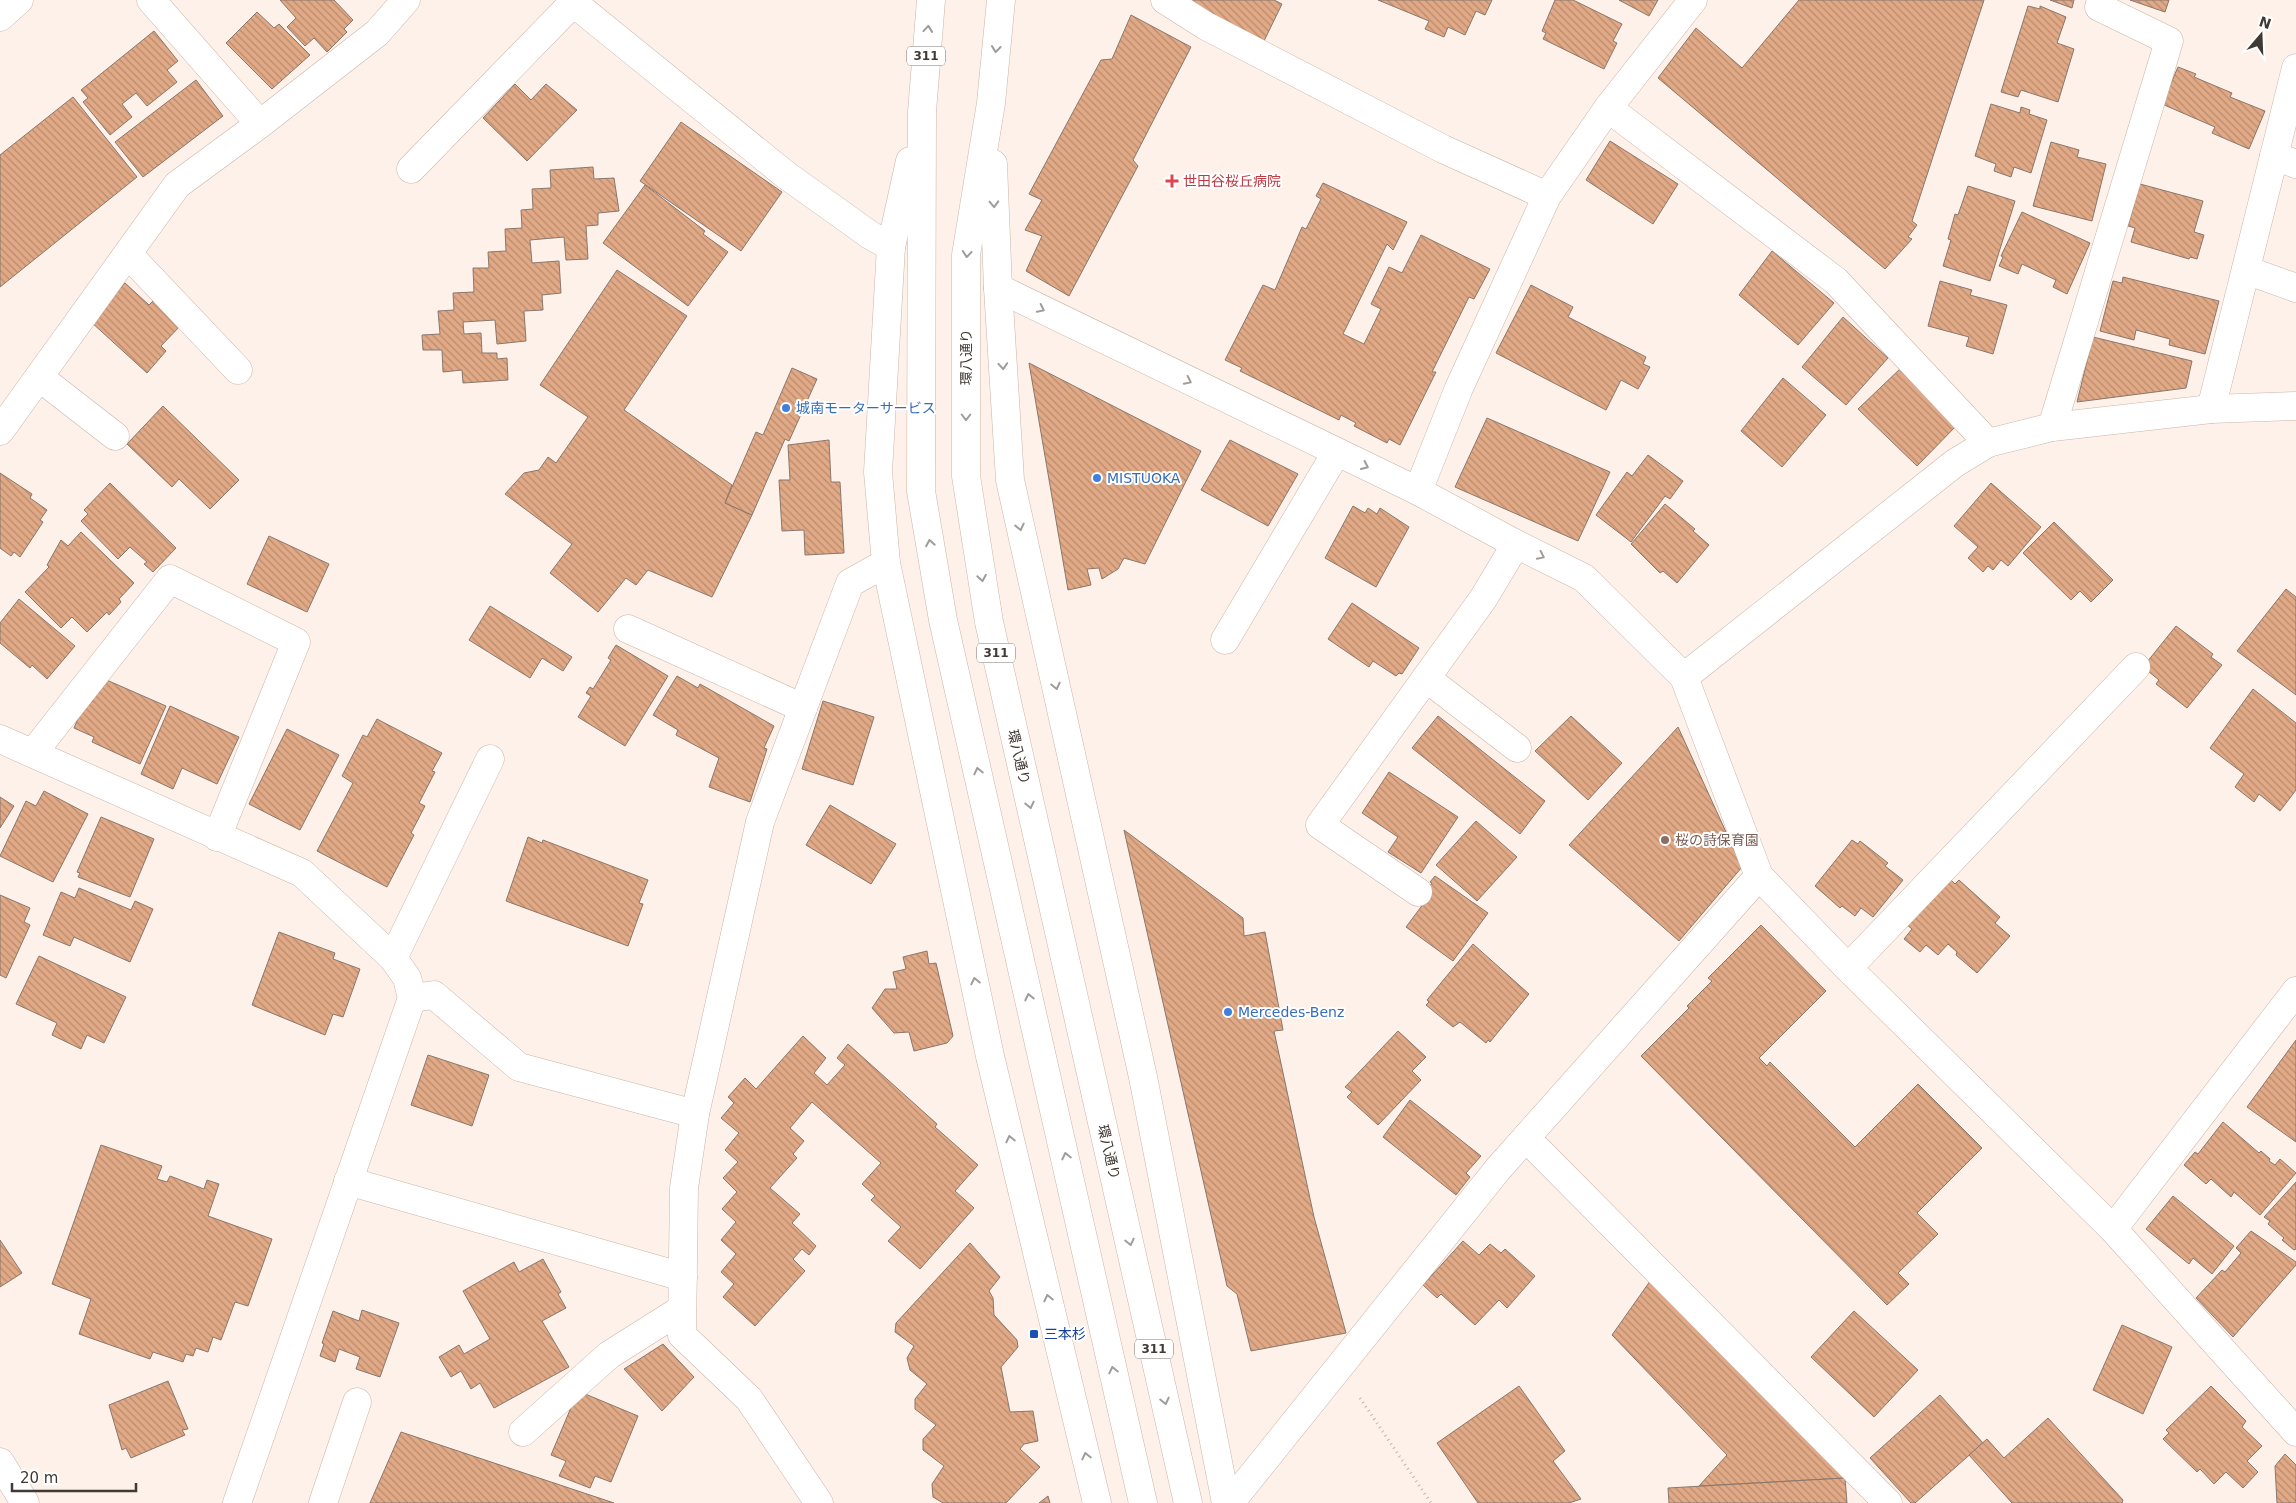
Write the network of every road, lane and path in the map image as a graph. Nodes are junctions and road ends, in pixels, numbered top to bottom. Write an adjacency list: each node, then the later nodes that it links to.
1 (19, 0): 10 (street)
2 (151, 0): 15 (street)
3 (406, 0): 15 (street)
4 (931, 0): 14 (street, 311, one-way to 4)
5 (1001, 0): 12 (street, 環八通り / 311, one-way to 12)
6 (1165, 0): 18 (street)
7 (1693, 0): 13 (street)
8 (2101, 0): 28 (street)
9 (572, 1): 17 (street); 19 (street)
10 (0, 17)
11 (2296, 68): 16 (street)
12 (991, 103): 22 (street, one-way to 22); 70 (street, 環八通り / 311, one-way to 70)
13 (1608, 108): 18 (street); 31 (street)
14 (922, 112): 19 (street); 69 (street, 311, one-way to 14)
15 (260, 124): 20 (street)
16 (2285, 160): 21 (street)
17 (411, 169)
18 (1547, 196): 33 (street)
19 (891, 246): 35 (street)
20 (128, 254): 24 (street); 25 (street)
21 (2246, 270): 23 (street); 27 (street)
22 (998, 288): 32 (street, one-way to 32); 71 (street, one-way to 71)
23 (2296, 288)
24 (238, 370)
25 (39, 378): 29 (street); 30 (street)
26 (2296, 406): 27 (street)
27 (2211, 409): 28 (street)
28 (2052, 427): 31 (street)
29 (0, 431)
30 (114, 436)
31 (1988, 443): 39 (street)
32 (1336, 453): 33 (street, one-way to 33); 37 (street)
33 (1418, 491): 34 (street)
34 (1516, 544): 39 (street, one-way to 39); 40 (street)
35 (886, 563): 41 (street); 68 (street, one-way to 35)
36 (628, 629): 41 (street)
37 (1225, 640)
38 (2136, 667): 50 (street)
39 (1684, 677): 47 (street)
40 (1426, 678): 43 (street); 48 (street)
41 (803, 708): 53 (street)
42 (0, 739): 44 (street)
43 (1517, 748)
44 (33, 753): 46 (street); 46 (street)
45 (490, 759): 49 (street)
46 (217, 837): 49 (street)
47 (1759, 876): 50 (street); 54 (street)
48 (1418, 892)
49 (393, 958): 52 (street)
50 (1848, 968): 56 (street)
51 (2296, 991): 56 (street)
52 (412, 998): 53 (street); 55 (street)
53 (695, 1114): 57 (street)
54 (1526, 1138): 59 (street); 74 (street)
55 (348, 1181): 57 (street); 65 (street)
56 (2113, 1229): 62 (street)
57 (683, 1277): 58 (street)
58 (682, 1309): 61 (street); 67 (street)
59 (1339, 1367): 72 (street); 73 (path)
60 (357, 1402): 66 (street)
61 (524, 1432)
62 (2296, 1432)
63 (0, 1462): 64 (street)
64 (25, 1503)
65 (237, 1503)
66 (323, 1503)
67 (819, 1503)
68 (1097, 1503)
69 (1143, 1503)
70 (1188, 1503)
71 (1226, 1503)
72 (1230, 1503)
73 (1431, 1503)
74 (1888, 1503)

